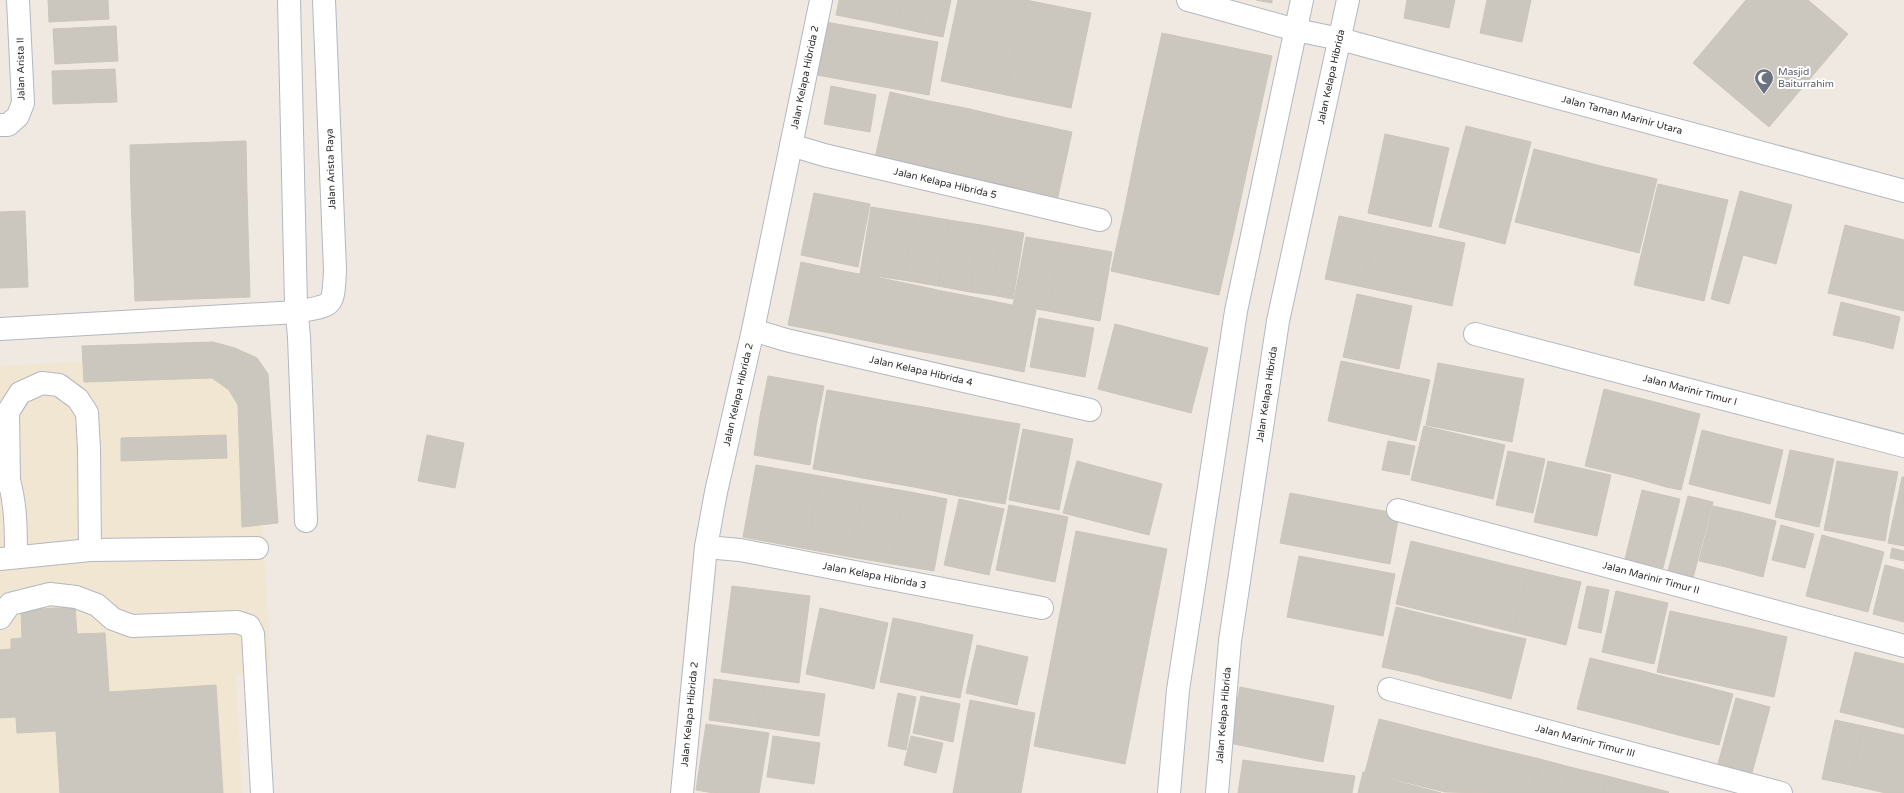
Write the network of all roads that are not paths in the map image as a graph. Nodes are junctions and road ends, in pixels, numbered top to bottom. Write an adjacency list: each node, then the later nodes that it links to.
1 (18, 0): 10 (street, Jalan Arista II)
2 (288, 0): 14 (street)
3 (324, 0): 14 (street, Jalan Arista Raya)
4 (821, 0): 11 (street, Jalan Kelapa Hibrida 2)
5 (1188, 0): 8 (street, Jalan Taman Marinir Utara)
6 (1302, 0): 8 (street)
7 (1348, 0): 9 (street, Jalan Kelapa Hibrida)
8 (1296, 30): 9 (street, Jalan Taman Marinir Utara); 33 (street)
9 (1340, 39): 12 (street, Jalan Taman Marinir Utara); 34 (street, Jalan Kelapa Hibrida)
10 (0, 126)
11 (792, 145): 13 (street, Jalan Kelapa Hibrida 5); 16 (street, Jalan Kelapa Hibrida 2)
12 (1904, 191)
13 (1100, 220)
14 (297, 312): 15 (street, Jalan Arista Raya); 22 (street)
15 (0, 329)
16 (753, 330): 18 (street, Jalan Kelapa Hibrida 4); 23 (street, Jalan Kelapa Hibrida 2)
17 (1475, 334): 19 (street, Jalan Marinir Timur I)
18 (1090, 410)
19 (1904, 446)
20 (5, 481): 25 (street); 26 (street)
21 (1398, 510): 29 (street, Jalan Marinir Timur II)
22 (306, 521)
23 (706, 547): 27 (street, Jalan Kelapa Hibrida 3); 32 (street, Jalan Kelapa Hibrida 2)
24 (257, 548): 25 (street)
25 (90, 550): 26 (street)
26 (8, 558)
27 (1042, 608)
28 (0, 618): 31 (street)
29 (1904, 646)
30 (1389, 689): 35 (street, Jalan Marinir Timur III)
31 (262, 793)
32 (682, 793)
33 (1169, 793)
34 (1217, 793)
35 (1781, 793)

